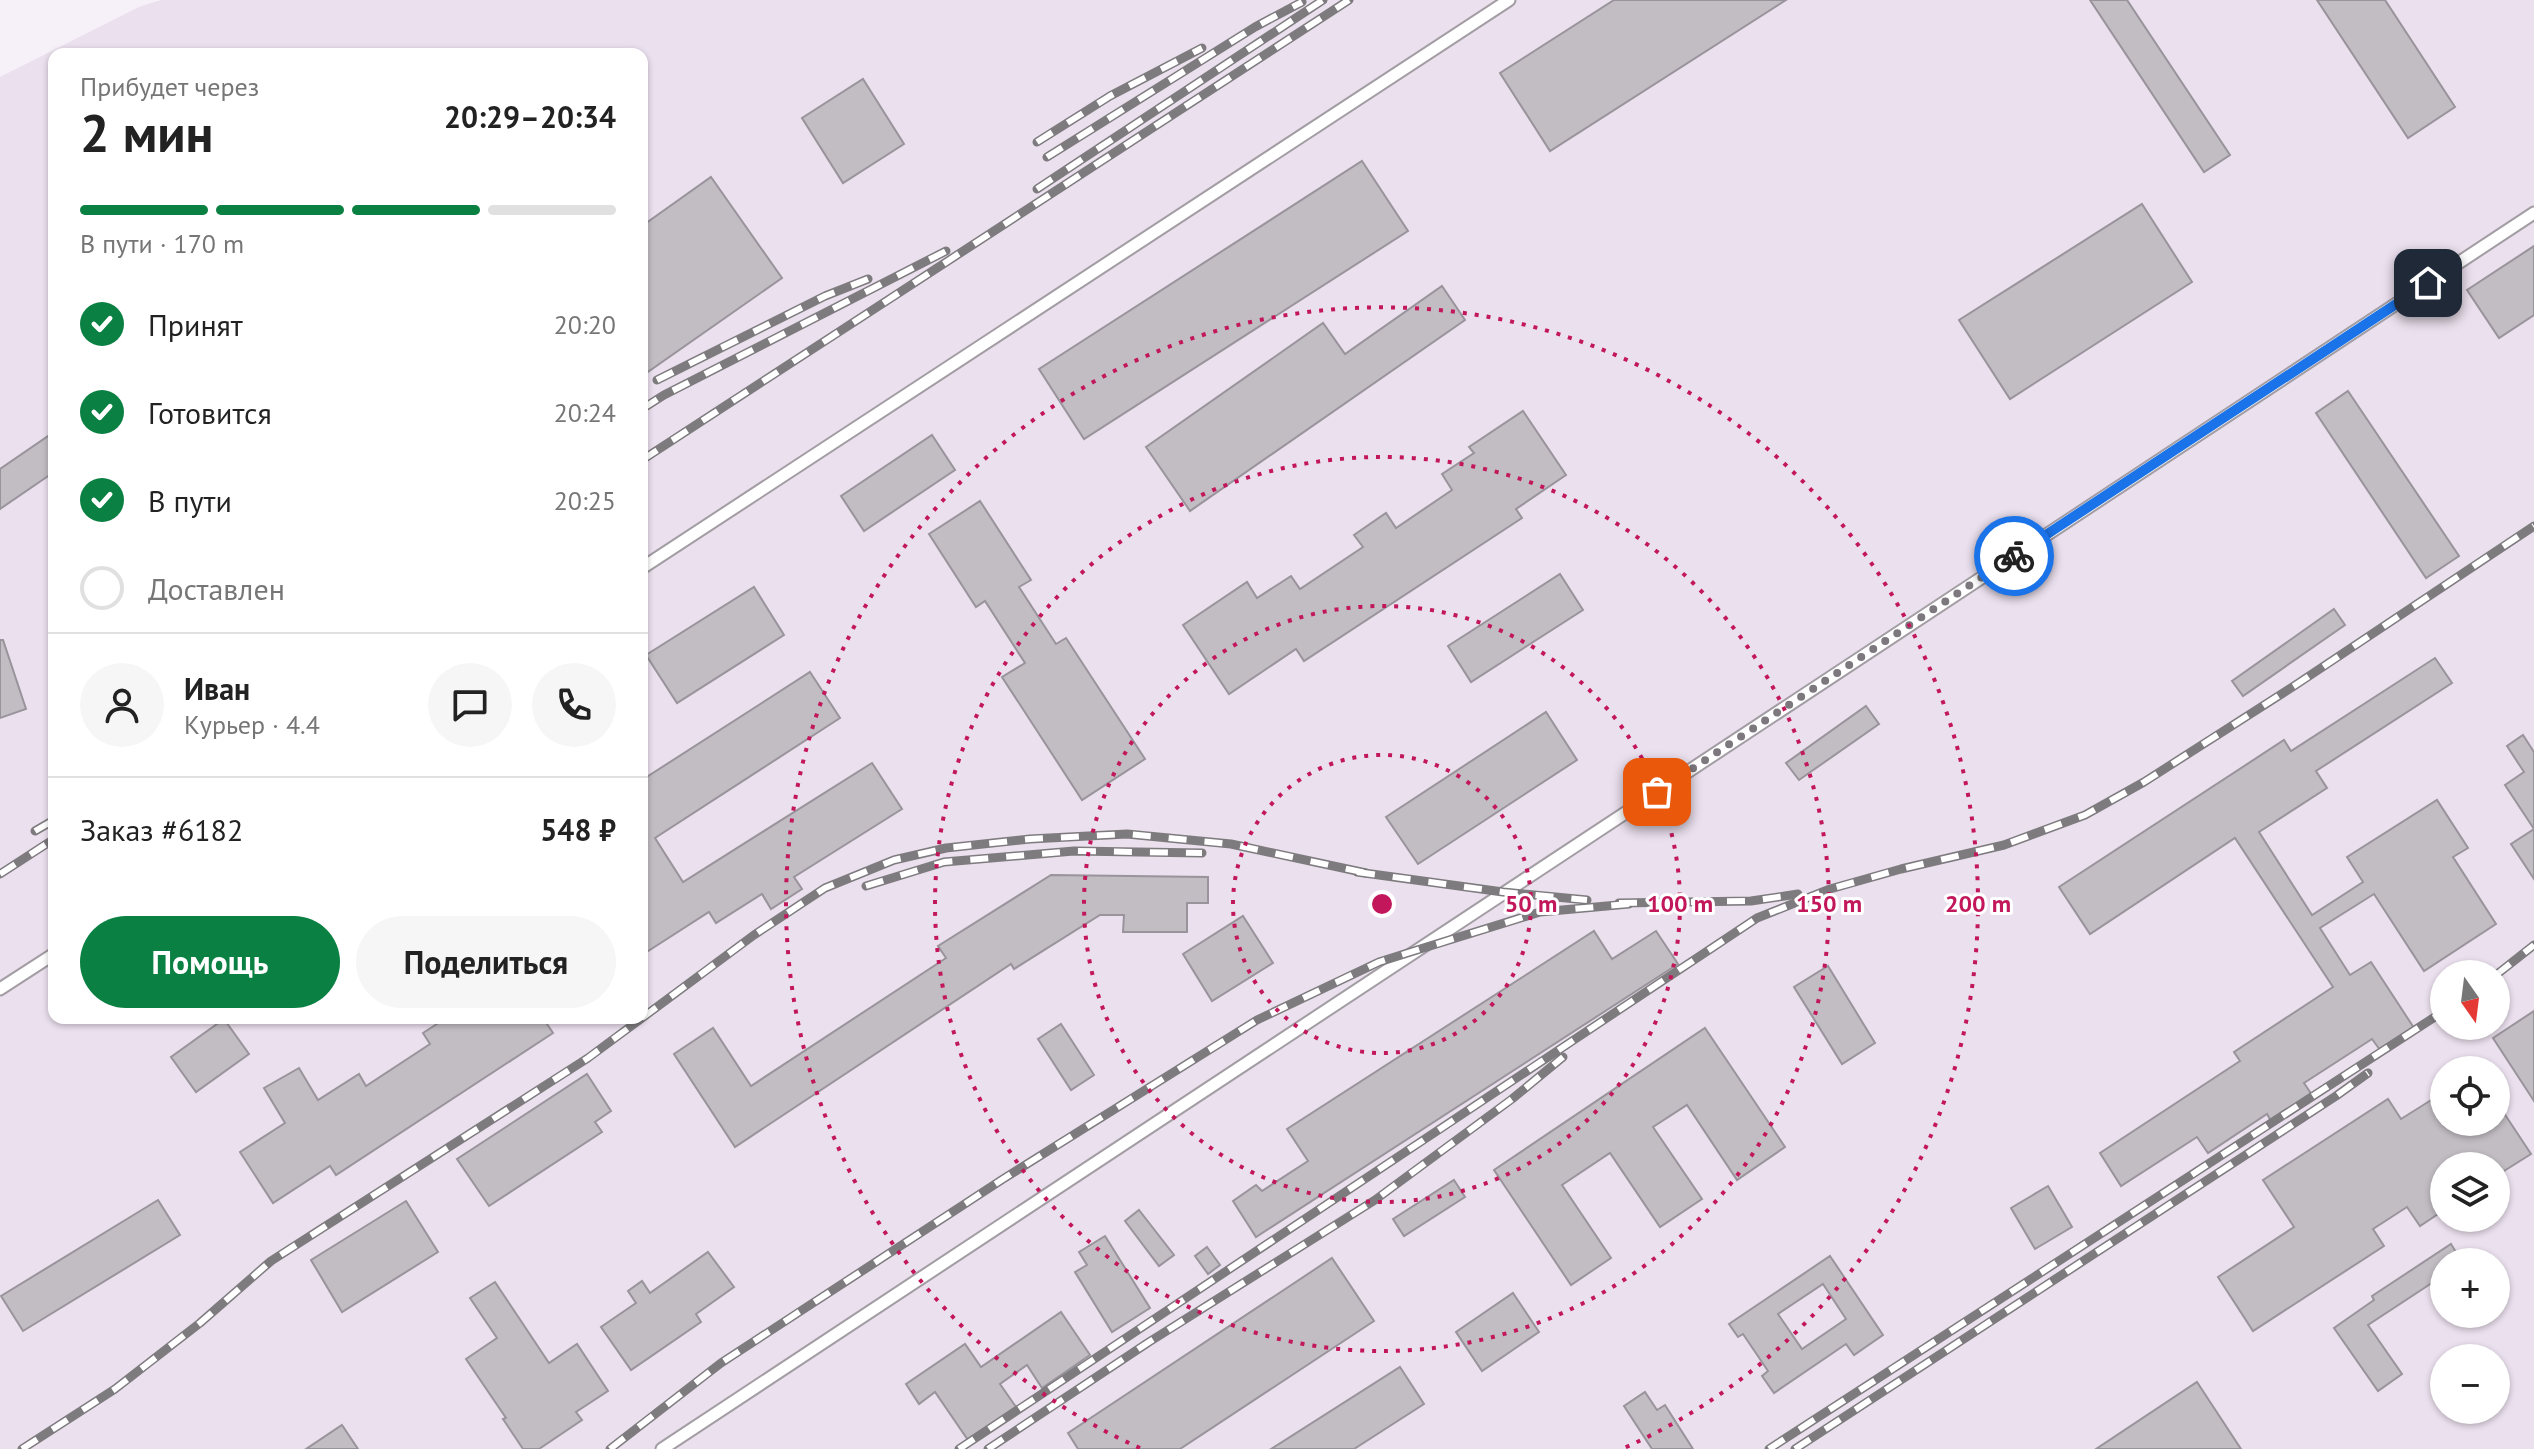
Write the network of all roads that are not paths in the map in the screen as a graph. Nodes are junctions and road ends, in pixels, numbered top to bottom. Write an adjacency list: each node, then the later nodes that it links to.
1 (1509, 0): 3 (lane)
2 (2534, 213): 6 (lane)
3 (648, 564)
4 (48, 958): 5 (lane)
5 (0, 989)
6 (662, 1449)

